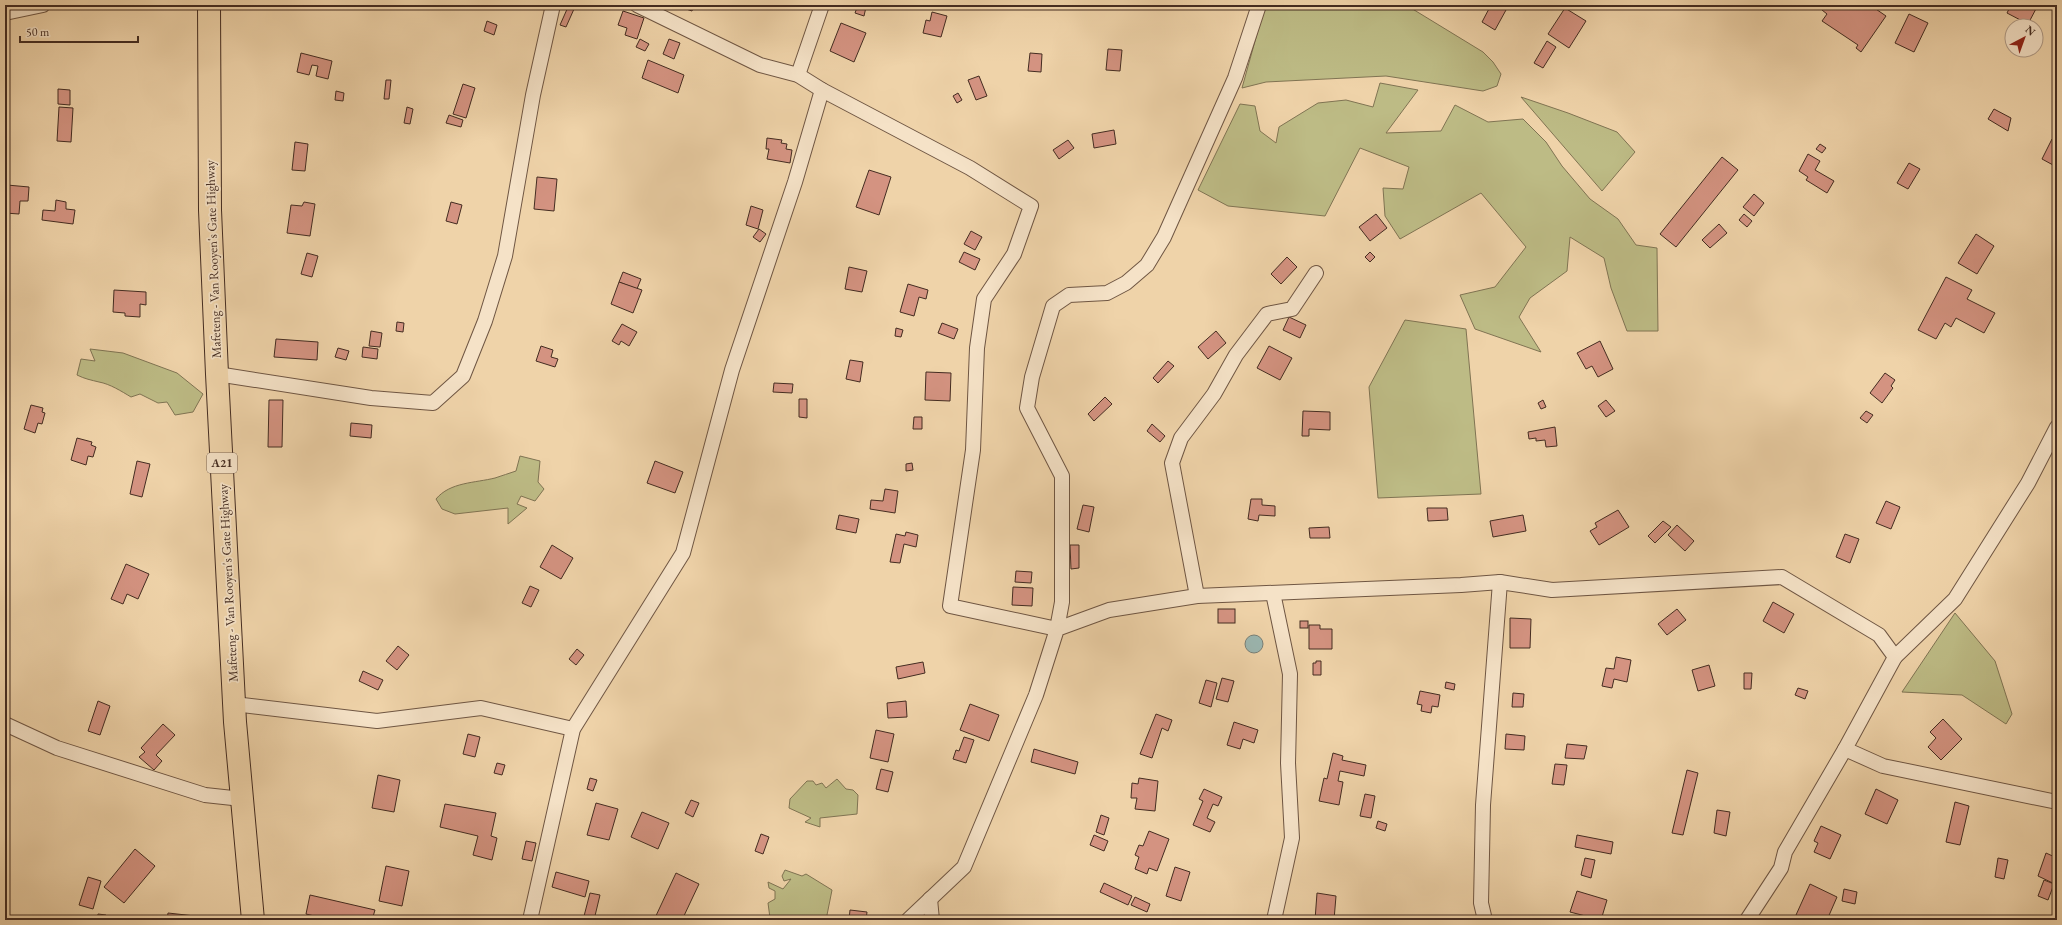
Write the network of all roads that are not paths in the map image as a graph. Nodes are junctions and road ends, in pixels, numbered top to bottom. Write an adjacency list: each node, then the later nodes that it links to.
1 (43, 5): 7 (street)
2 (209, 5): 11 (main road, Mafeteng - Van Rooyen's Gate Highway / A21)
3 (553, 5): 11 (street)
4 (637, 5): 8 (street)
5 (822, 5): 8 (street)
6 (1259, 5): 16 (street)
7 (5, 14)
8 (798, 75): 9 (street)
9 (822, 90): 16 (street); 20 (street)
10 (1316, 273): 15 (street)
11 (217, 374): 18 (main road, Mafeteng - Van Rooyen's Gate Highway / A21)
12 (2057, 427): 17 (street)
13 (1500, 582): 14 (street); 17 (street); 30 (street)
14 (1273, 593): 15 (street); 29 (street)
15 (1197, 596): 16 (street)
16 (1057, 629): 24 (street)
17 (1895, 657): 21 (street)
18 (234, 704): 20 (street); 22 (main road, Mafeteng - Van Rooyen's Gate Highway / A21)
19 (5, 724): 22 (street)
20 (573, 729): 26 (street)
21 (1845, 749): 23 (street); 31 (street)
22 (242, 799): 25 (main road, Mafeteng - Van Rooyen's Gate Highway / A21)
23 (2057, 802)
24 (930, 900): 27 (street); 28 (street)
25 (253, 920)
26 (530, 920)
27 (908, 920)
28 (932, 920)
29 (1274, 920)
30 (1485, 920)
31 (1748, 920)

